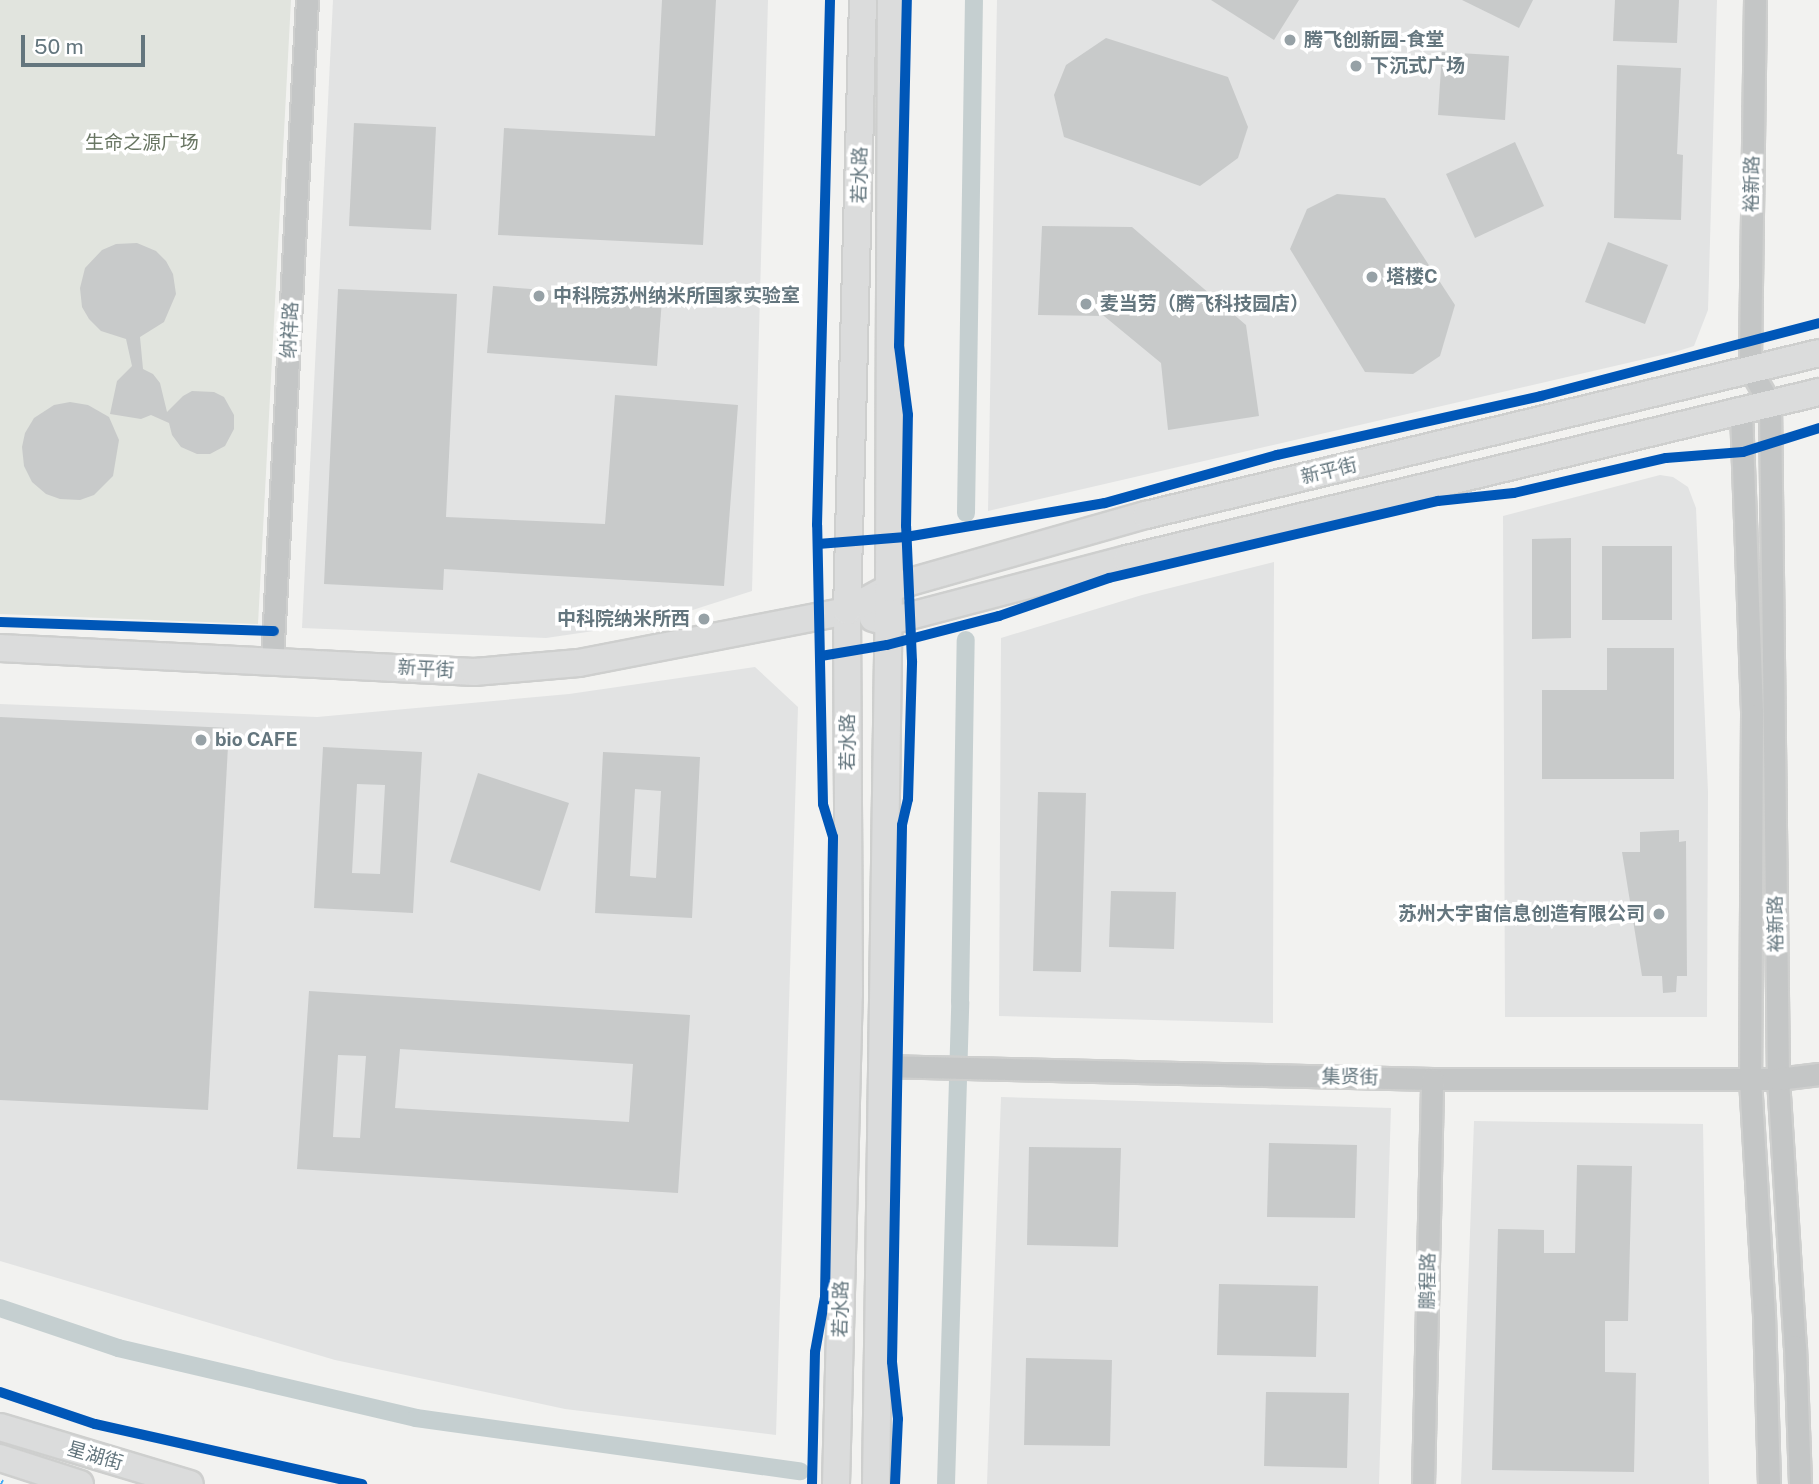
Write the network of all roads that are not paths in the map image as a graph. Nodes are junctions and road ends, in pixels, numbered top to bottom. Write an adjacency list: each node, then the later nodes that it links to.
1 (307, 0): 14 (street, 纳祥路)
2 (863, 0): 11 (main road, 若水路)
3 (891, 0): 10 (main road, 若水路)
4 (1755, 0): 6 (street, 裕新路)
5 (1819, 353): 6 (main road, 新平街)
6 (1750, 369): 8 (street, 裕新路); 9 (main road, 裕新路); 10 (main road, 新平街)
7 (1819, 391): 8 (main road, 新平街)
8 (1770, 404): 9 (main road, 新平街); 19 (street, 裕新路)
9 (1741, 411): 12 (main road, 新平街); 18 (street, 裕新路)
10 (889, 588): 11 (main road, 新平街); 12 (main road, 若水路)
11 (847, 611): 12 (main road, 新平街); 14 (main road, 新平街); 24 (main road, 若水路)
12 (887, 622): 15 (main road, 若水路)
13 (0, 648): 14 (main road, 新平街)
14 (272, 660)
15 (881, 1066): 17 (street, 集贤街); 25 (main road, 若水路)
16 (1819, 1073): 19 (street, 集贤街)
17 (1432, 1079): 18 (street, 集贤街); 26 (street, 鹏程路)
18 (1750, 1079): 19 (street, 集贤街); 27 (street, 裕新路)
19 (1778, 1079): 28 (street, 裕新路)
20 (0, 1426): 23 (main road, 星湖街)
21 (0, 1458): 22 (main road, 星湖街)
22 (80, 1484)
23 (190, 1484)
24 (836, 1484)
25 (876, 1484)
26 (1423, 1484)
27 (1769, 1484)
28 (1800, 1484)

